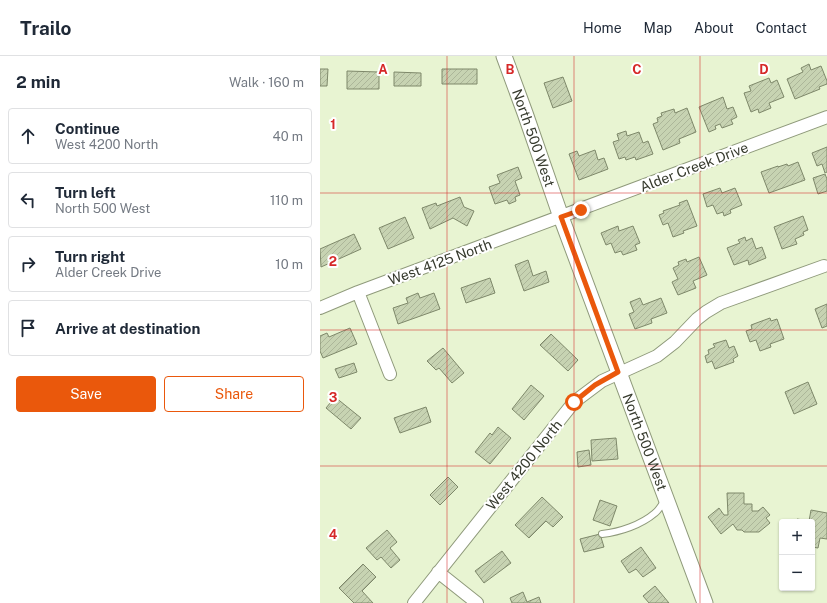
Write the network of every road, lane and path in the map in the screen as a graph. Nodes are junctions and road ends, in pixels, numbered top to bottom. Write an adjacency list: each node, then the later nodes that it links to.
1 (504, 56): 3 (street, North 500 West)
2 (827, 117): 3 (street, Alder Creek Drive)
3 (561, 217): 5 (street, West 4125 North); 7 (street, North 500 West)
4 (824, 266): 7 (street, West 4200 North)
5 (358, 292): 6 (street, West 4125 North); 8 (street)
6 (320, 308)
7 (618, 372): 9 (street, North 500 West); 11 (street, West 4200 North)
8 (390, 374)
9 (666, 498): 10 (lane); 14 (street, North 500 West)
10 (602, 534)
11 (438, 572): 12 (street, West 4200 North); 13 (street)
12 (414, 603)
13 (478, 603)
14 (705, 603)

